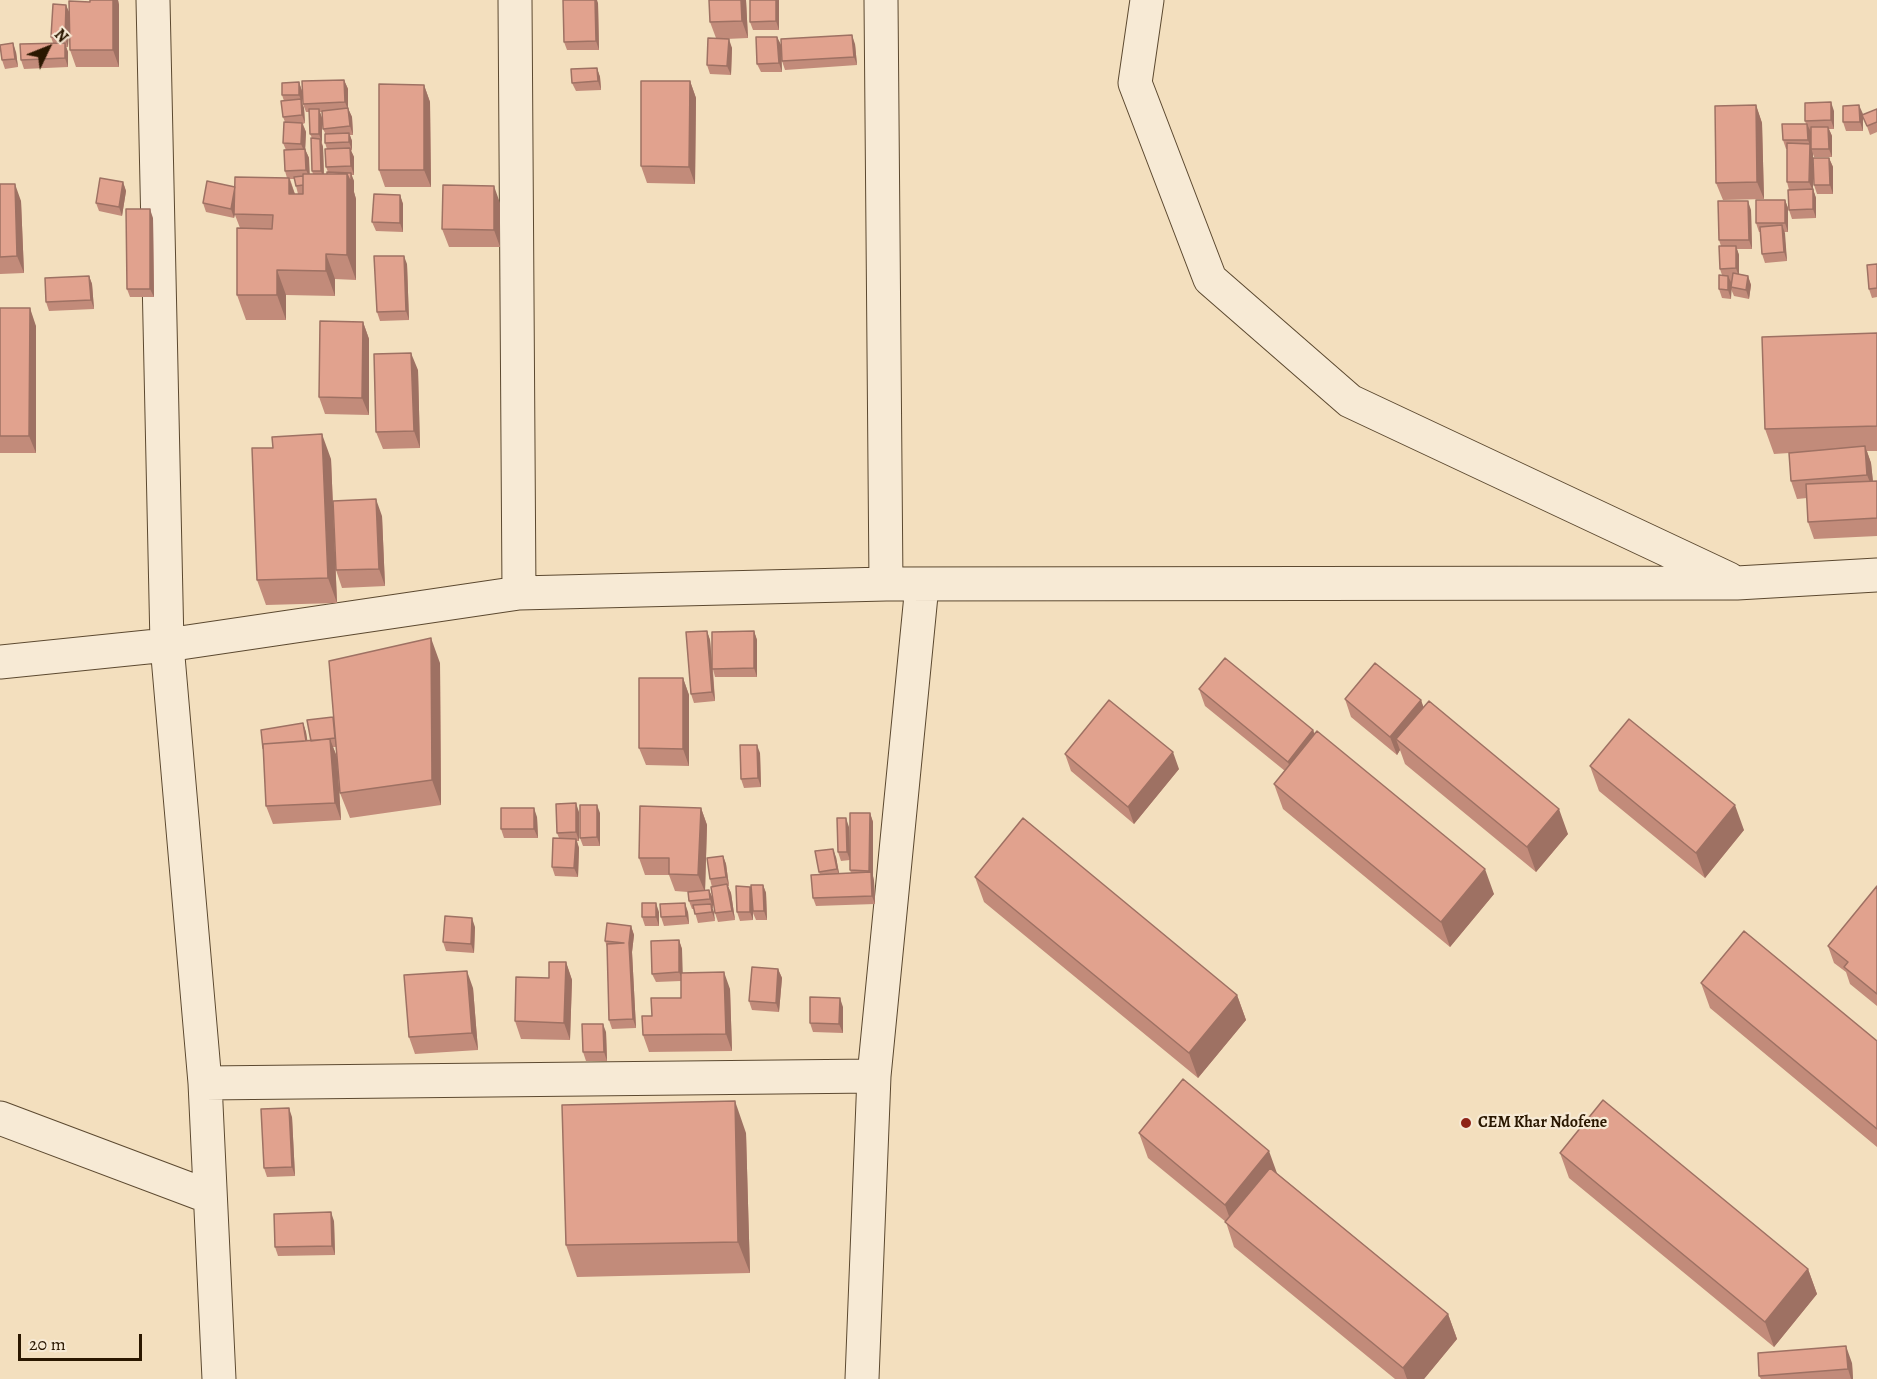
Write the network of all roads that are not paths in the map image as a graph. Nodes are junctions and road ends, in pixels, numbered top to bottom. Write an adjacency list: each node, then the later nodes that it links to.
1 (153, 0): 10 (street)
2 (515, 0): 9 (street)
3 (881, 0): 7 (street)
4 (1147, 0): 6 (street)
5 (1877, 575): 6 (street)
6 (1737, 583): 8 (street)
7 (886, 584): 8 (street); 9 (street)
8 (922, 585): 12 (street)
9 (519, 593): 10 (street)
10 (167, 645): 11 (street); 13 (street)
11 (0, 662)
12 (874, 1076): 13 (street); 17 (street)
13 (205, 1083): 15 (street)
14 (0, 1118): 15 (street)
15 (210, 1197): 16 (street)
16 (219, 1379)
17 (862, 1379)

